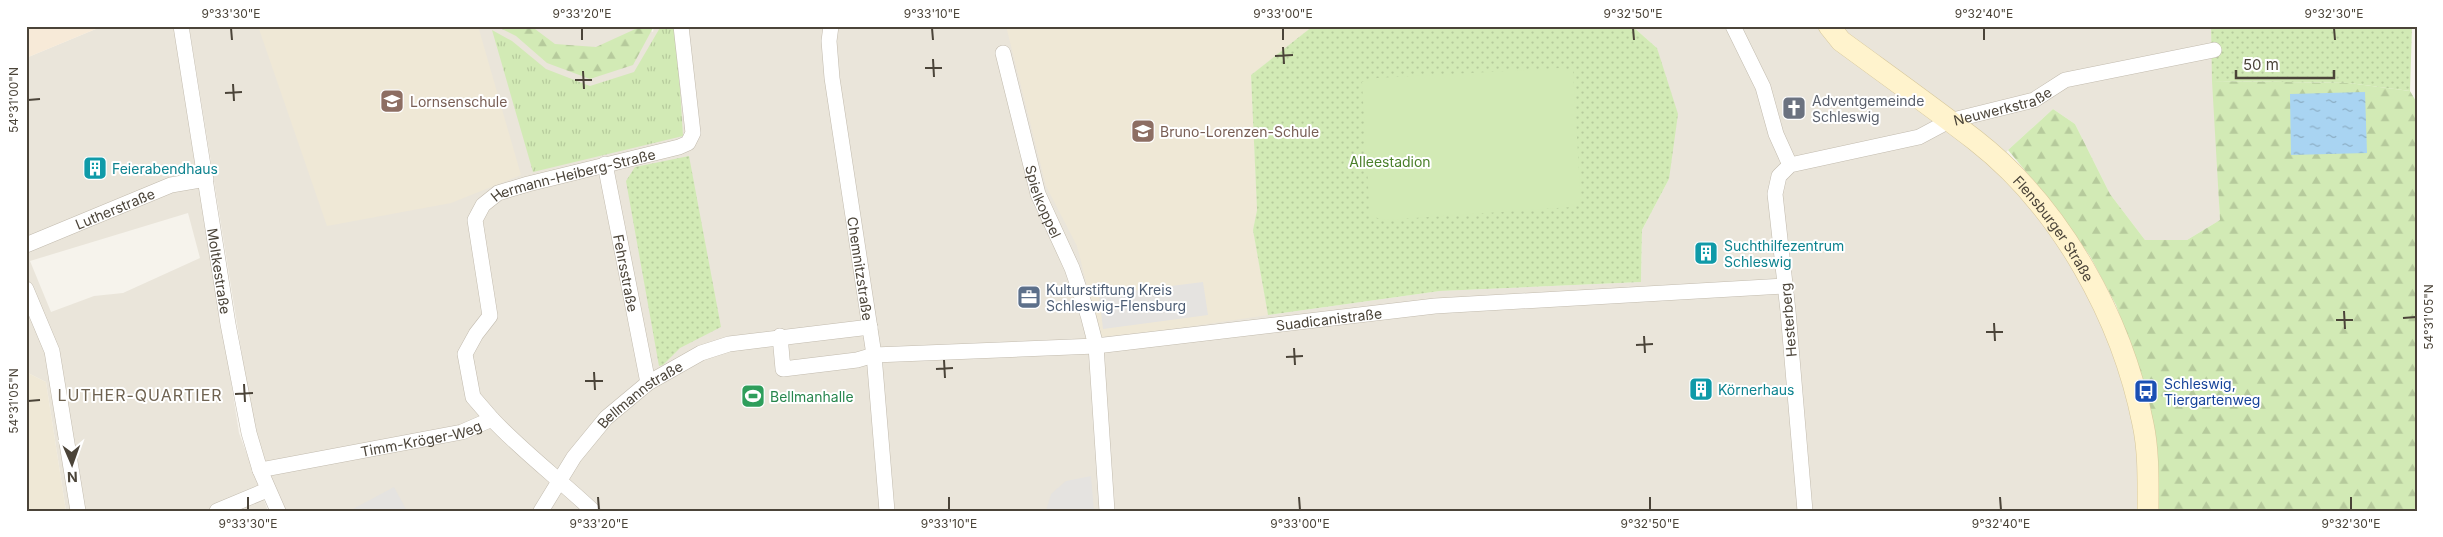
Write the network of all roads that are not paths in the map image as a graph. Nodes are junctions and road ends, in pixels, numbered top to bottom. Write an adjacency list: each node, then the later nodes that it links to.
1 (181, 26): 11 (street, Moltkestraße)
2 (681, 26): 9 (street, Hermann-Heiberg-Straße)
3 (830, 26): 15 (street, Chemnitzstraße)
4 (1733, 26): 10 (street)
5 (1829, 26): 8 (street, Flensburger Straße)
6 (2214, 50): 8 (street, Neuwerkstraße)
7 (1003, 53): 17 (street, Spielkoppel)
8 (1949, 122): 10 (street, Neuwerkstraße); 32 (street, Flensburger Straße)
9 (605, 164): 19 (street, Fehrsstraße); 20 (street, Hermann-Heiberg-Straße)
10 (1790, 165): 13 (street, Hesterberg)
11 (206, 179): 12 (street, Lutherstraße); 21 (street, Moltkestraße)
12 (26, 245)
13 (1785, 286): 17 (street, Suadicanistraße); 31 (street, Hesterberg)
14 (26, 289): 24 (street)
15 (870, 327): 16 (street, Bellmannstraße); 18 (street, Chemnitzstraße)
16 (780, 336): 18 (street); 19 (street, Bellmannstraße)
17 (1096, 346): 18 (street, Suadicanistraße); 30 (street, Spielkoppel)
18 (874, 355): 29 (street, Chemnitzstraße)
19 (648, 383): 22 (street, Bellmannstraße)
20 (492, 419): 21 (street, Timm-Kröger-Weg); 22 (street, Timm-Kröger-Weg)
21 (260, 470): 23 (street, Moltkestraße)
22 (559, 479): 27 (street, Bellmannstraße); 28 (street, Timm-Kröger-Weg)
23 (267, 490): 25 (street); 26 (street, Moltkestraße)
24 (78, 511)
25 (217, 511)
26 (278, 511)
27 (541, 511)
28 (592, 511)
29 (887, 511)
30 (1107, 511)
31 (1805, 511)
32 (2148, 511)

